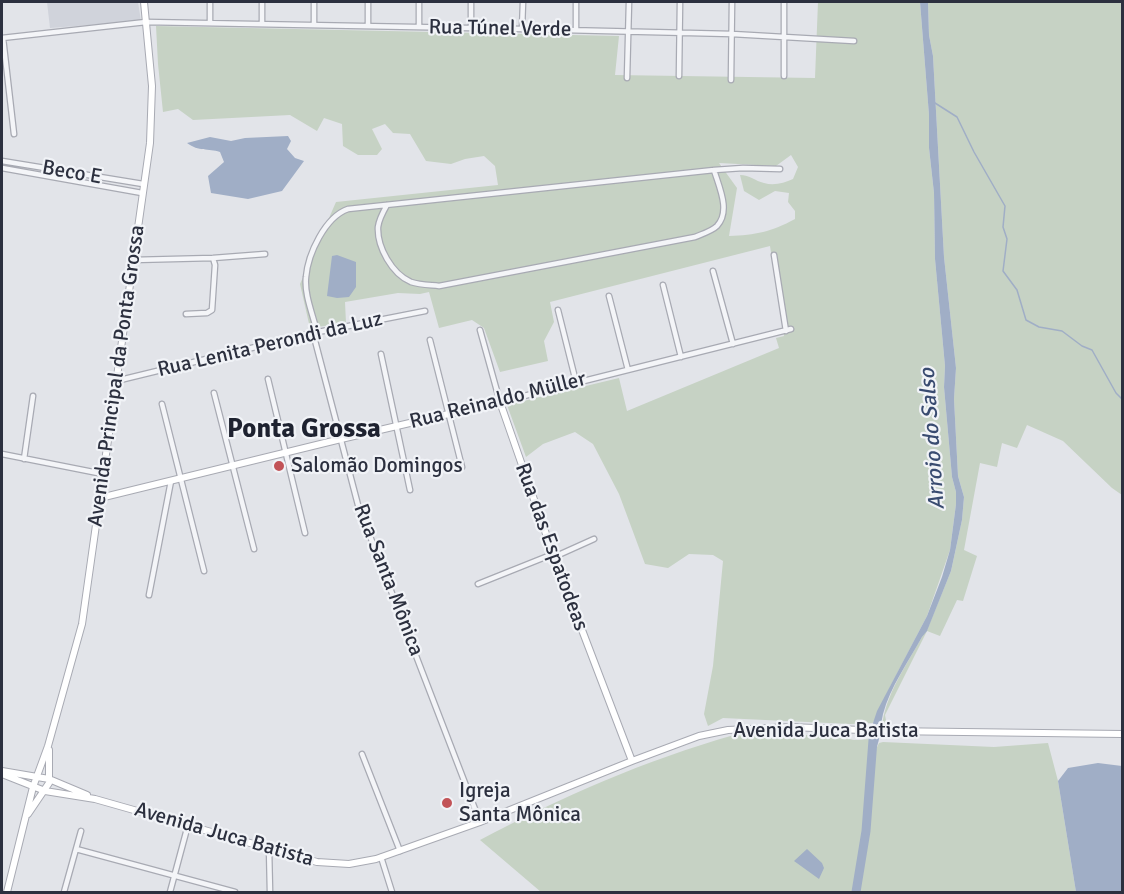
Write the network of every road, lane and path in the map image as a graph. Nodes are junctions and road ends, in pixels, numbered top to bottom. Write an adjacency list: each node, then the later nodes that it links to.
1 (144, 2): 14 (main road, Avenida Principal da Ponta Grossa)
2 (210, 2): 15 (street)
3 (262, 2): 16 (street)
4 (314, 2): 17 (street)
5 (368, 2): 18 (street)
6 (419, 2): 19 (street)
7 (471, 2): 20 (street)
8 (524, 2): 21 (street)
9 (576, 2): 22 (street)
10 (629, 2): 23 (street)
11 (680, 2): 24 (street)
12 (732, 2): 25 (street)
13 (784, 2): 26 (street)
14 (146, 22): 15 (street, Rua Túnel Verde); 27 (street, Rua Túnel Verde); 38 (main road, Avenida Principal da Ponta Grossa)
15 (210, 23): 16 (street, Rua Túnel Verde)
16 (262, 24): 17 (street, Rua Túnel Verde)
17 (314, 25): 18 (street, Rua Túnel Verde)
18 (368, 26): 19 (street, Rua Túnel Verde)
19 (419, 27): 20 (street, Rua Túnel Verde)
20 (471, 28): 21 (street, Rua Túnel Verde)
21 (522, 29): 22 (street, Rua Túnel Verde)
22 (576, 30): 23 (street, Rua Túnel Verde)
23 (628, 32): 24 (street, Rua Túnel Verde); 32 (street)
24 (679, 34): 25 (street, Rua Túnel Verde); 29 (street)
25 (732, 34): 26 (street, Rua Túnel Verde); 31 (street)
26 (783, 37): 28 (street, Rua Túnel Verde); 30 (street)
27 (2, 38): 33 (street)
28 (854, 41)
29 (679, 76)
30 (784, 76)
31 (731, 77)
32 (627, 78)
33 (14, 134)
34 (2, 161): 38 (street, Beco E)
35 (2, 168): 39 (street)
36 (780, 169): 37 (street, Rua Santa Mônica)
37 (714, 170): 40 (street, Rua Santa Mônica); 40 (street)
38 (143, 184): 39 (main road, Avenida Principal da Ponta Grossa)
39 (142, 193): 44 (main road, Avenida Principal da Ponta Grossa)
40 (387, 205): 52 (street, Rua Santa Mônica)
41 (265, 254): 43 (street)
42 (774, 255): 54 (street, Rua Reinaldo Müller)
43 (213, 258): 44 (street); 50 (street)
44 (133, 260): 59 (main road, Avenida Principal da Ponta Grossa)
45 (713, 271): 54 (street)
46 (663, 285): 56 (street)
47 (609, 296): 57 (street)
48 (425, 310): 52 (street, Rua Lenita Perondi da Luz)
49 (558, 310): 60 (street)
50 (186, 314)
51 (480, 330): 63 (street, Rua das Espatodeas)
52 (315, 332): 59 (street, Rua Lenita Perondi da Luz); 67 (street, Rua Santa Mônica)
53 (430, 340): 65 (street)
54 (733, 344): 56 (street, Rua Reinaldo Müller)
55 (381, 354): 66 (street)
56 (681, 357): 57 (street, Rua Reinaldo Müller)
57 (628, 370): 60 (street, Rua Reinaldo Müller)
58 (268, 379): 68 (street)
59 (116, 381): 73 (main road, Avenida Principal da Ponta Grossa)
60 (576, 382): 63 (street, Rua Reinaldo Müller)
61 (214, 393): 71 (street)
62 (33, 396): 70 (street)
63 (500, 402): 65 (main road, Rua Reinaldo Müller); 81 (main road, Rua das Espatodeas)
64 (162, 404): 74 (street)
65 (448, 414): 66 (main road, Rua Reinaldo Müller); 72 (street)
66 (397, 426): 67 (main road, Rua Reinaldo Müller); 76 (street)
67 (341, 439): 68 (main road, Rua Reinaldo Müller); 96 (street, Rua Santa Mônica)
68 (285, 453): 71 (main road, Rua Reinaldo Müller); 78 (street)
69 (2, 454): 70 (street)
70 (24, 459): 73 (street)
71 (234, 466): 74 (main road, Rua Reinaldo Müller); 80 (street)
72 (462, 467)
73 (103, 474): 77 (main road, Avenida Principal da Ponta Grossa)
74 (181, 479): 75 (main road, Rua Reinaldo Müller); 82 (street)
75 (171, 481): 77 (main road, Rua Reinaldo Müller); 84 (street)
76 (410, 490)
77 (100, 498): 86 (main road, Avenida Principal da Ponta Grossa)
78 (305, 533)
79 (594, 539): 81 (street)
80 (254, 549)
81 (554, 555): 83 (street); 88 (main road, Rua das Espatodeas)
82 (204, 571)
83 (478, 584)
84 (149, 595)
85 (1122, 734): 88 (main road, Avenida Juca Batista)
86 (48, 746): 90 (main road, Avenida Principal da Ponta Grossa); 91 (main road, Avenida Principal da Ponta Grossa)
87 (362, 754): 101 (street)
88 (632, 761): 96 (main road, Avenida Juca Batista)
89 (2, 773): 90 (main road, Avenida Juca Batista); 92 (main road, Avenida Juca Batista)
90 (36, 775): 91 (main road, Avenida Juca Batista); 92 (main road, Avenida Principal da Ponta Grossa)
91 (49, 779): 93 (main road, Avenida Principal da Ponta Grossa); 94 (main road, Avenida Juca Batista)
92 (33, 787): 93 (main road, Avenida Juca Batista); 95 (main road, Avenida Principal da Ponta Grossa)
93 (45, 791): 94 (main road, Avenida Juca Batista); 95 (main road, Avenida Principal da Ponta Grossa)
94 (95, 799): 97 (main road, Avenida Juca Batista)
95 (27, 815): 104 (main road, Avenida Principal da Ponta Grossa)
96 (480, 822): 101 (main road, Avenida Juca Batista)
97 (188, 825): 99 (main road, Avenida Juca Batista); 103 (street)
98 (81, 831): 100 (street)
99 (269, 848): 102 (main road, Avenida Juca Batista); 108 (street)
100 (76, 849): 103 (street); 105 (street)
101 (400, 850): 102 (main road, Avenida Juca Batista)
102 (381, 857): 109 (street)
103 (174, 876): 106 (street); 107 (street)
104 (7, 892)
105 (64, 892)
106 (170, 892)
107 (235, 892)
108 (270, 892)
109 (392, 892)

